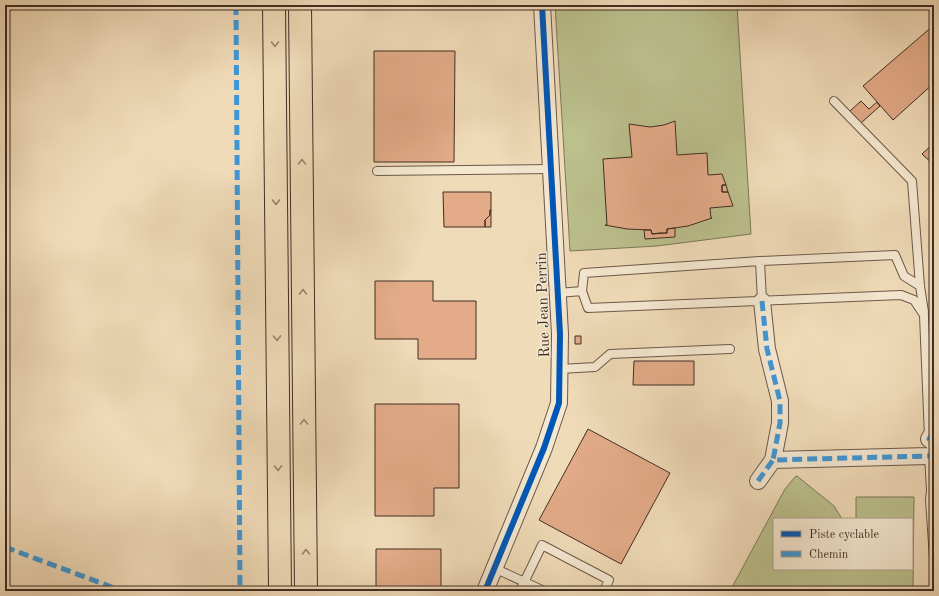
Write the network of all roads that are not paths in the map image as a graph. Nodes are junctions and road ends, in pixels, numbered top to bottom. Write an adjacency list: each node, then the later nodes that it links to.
1 (274, 5): 23 (main road, one-way to 23)
2 (300, 5): 24 (main road, one-way to 2)
3 (542, 5): 5 (street, Rue Jean Perrin)
4 (834, 101): 8 (lane)
5 (551, 169): 6 (lane); 10 (street, Rue Jean Perrin)
6 (377, 171)
7 (760, 261): 8 (lane); 9 (lane); 11 (lane)
8 (920, 286): 12 (lane)
9 (582, 291): 10 (lane); 11 (lane)
10 (558, 293): 14 (street, Rue Jean Perrin)
11 (762, 301): 12 (lane); 16 (street)
12 (924, 315): 15 (lane)
13 (730, 350): 14 (lane)
14 (560, 369): 21 (street, Rue Jean Perrin)
15 (932, 442): 16 (street); 18 (lane)
16 (773, 460): 17 (street)
17 (758, 481)
18 (931, 491): 19 (lane); 20 (lane)
19 (934, 502)
20 (934, 559)
21 (494, 568): 22 (lane); 25 (street, Rue Jean Perrin)
22 (524, 582): 26 (lane); 27 (lane); 28 (lane)
23 (280, 591)
24 (306, 591)
25 (485, 591)
26 (520, 591)
27 (544, 591)
28 (604, 591)

